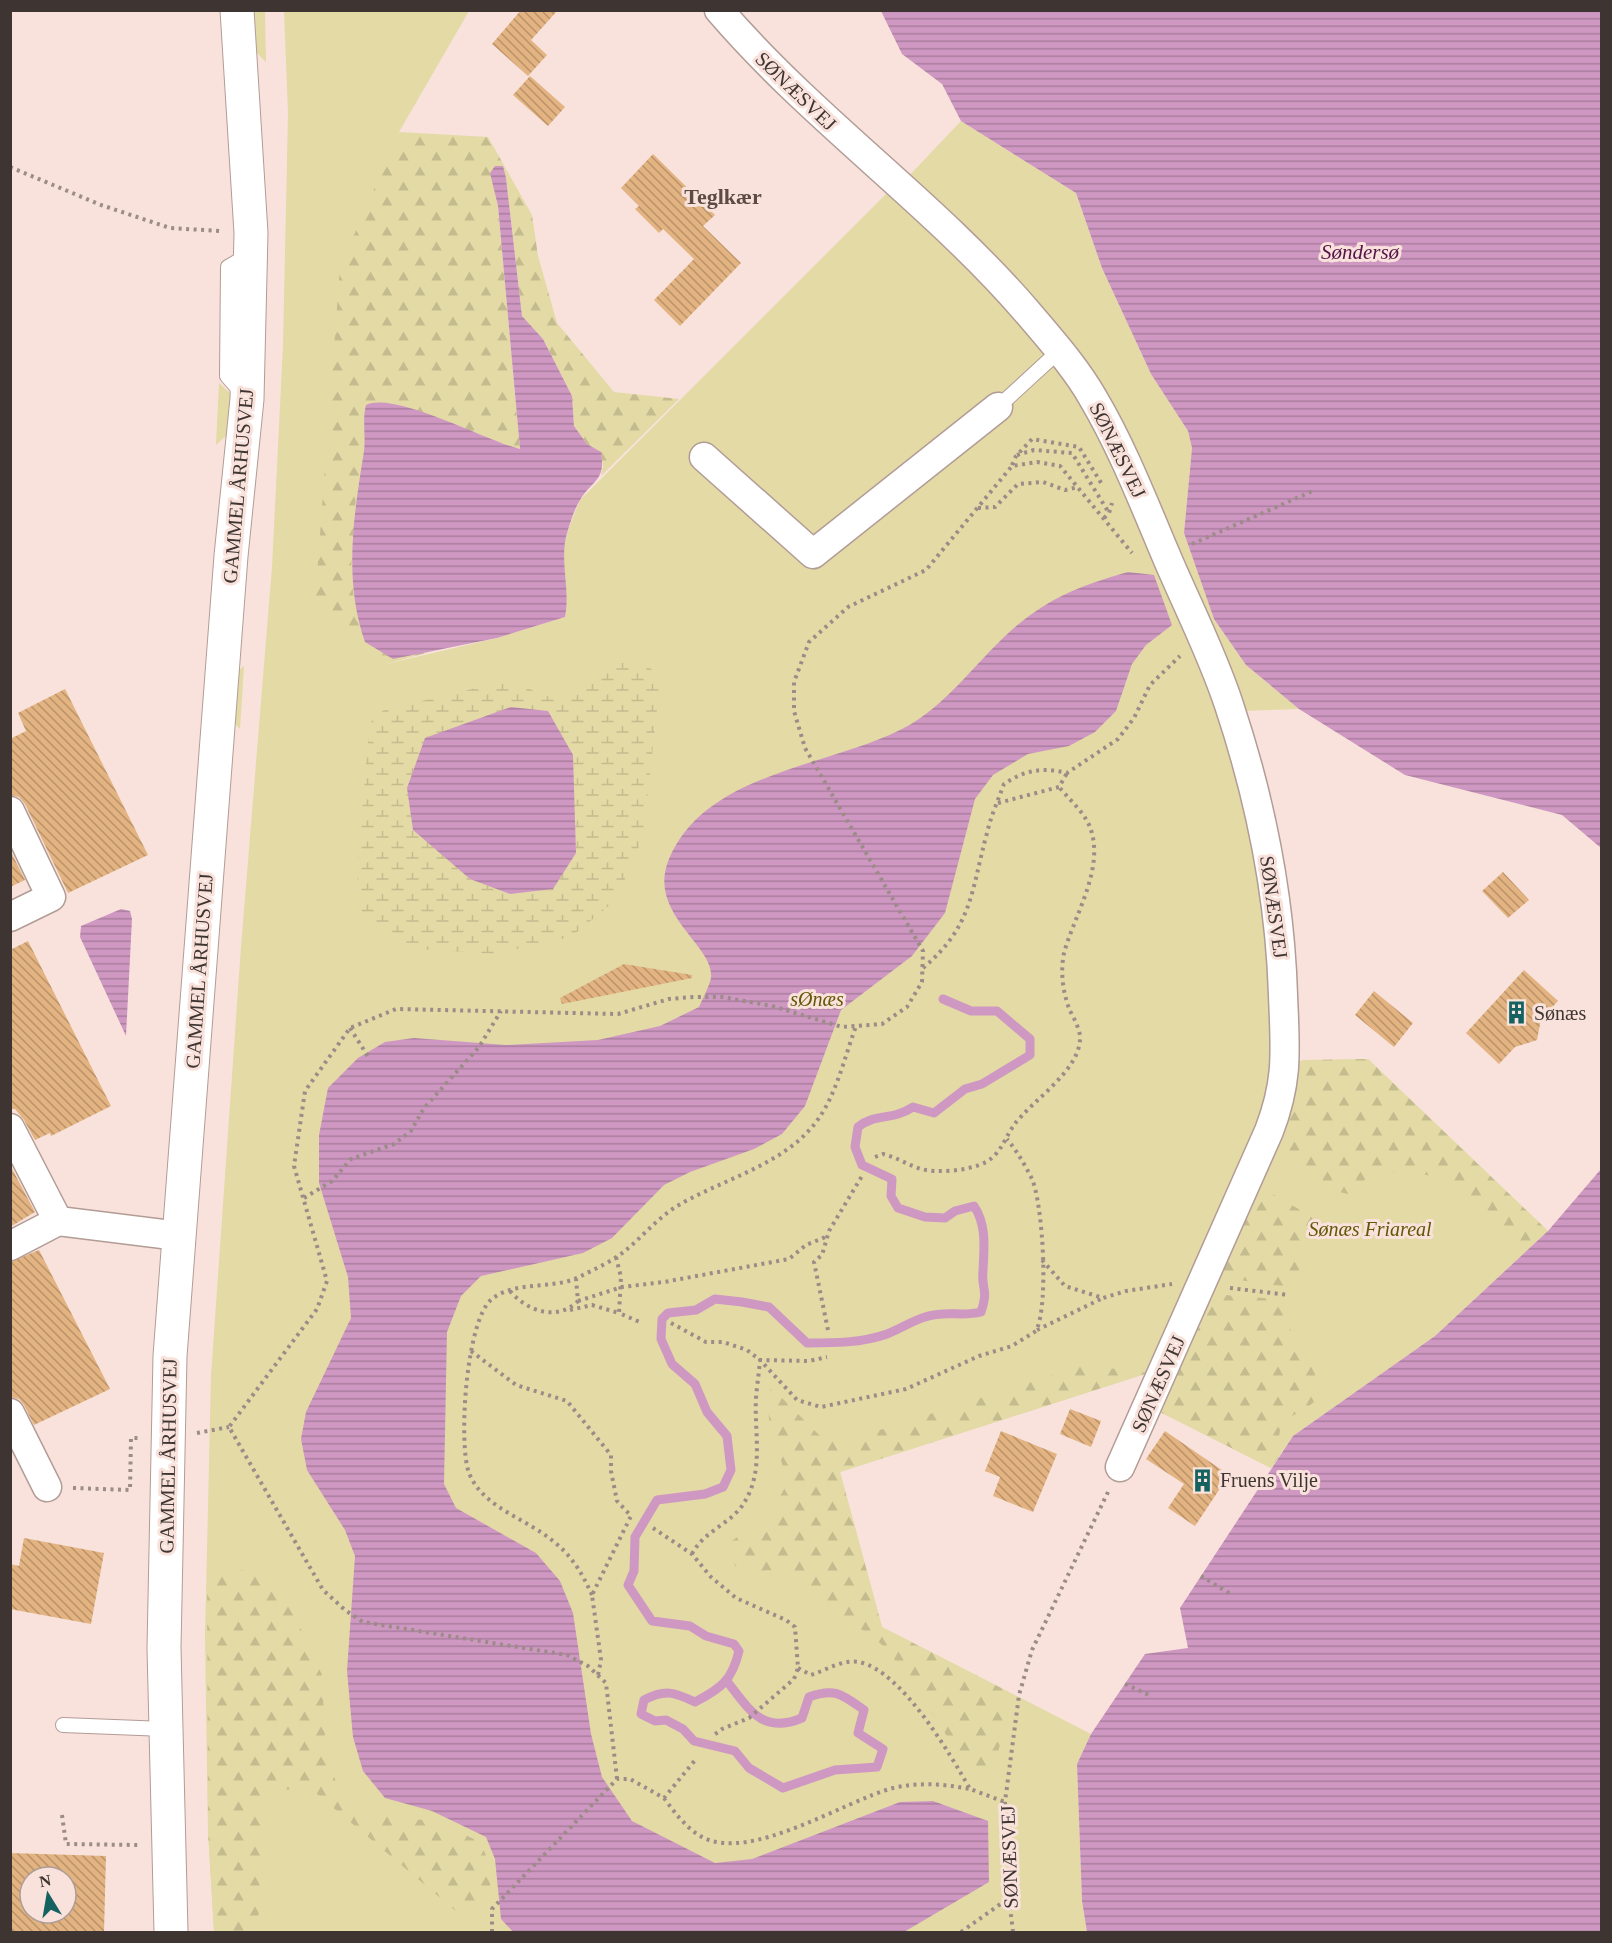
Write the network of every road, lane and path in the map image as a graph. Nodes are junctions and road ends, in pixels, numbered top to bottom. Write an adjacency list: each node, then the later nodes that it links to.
1 (237, 10): 4 (street, GAMMEL ÅRHUSVEJ)
2 (719, 10): 5 (street, SØNÆSVEJ)
3 (10, 167): 4 (path)
4 (251, 243): 33 (street, GAMMEL ÅRHUSVEJ)
5 (1059, 351): 6 (lane); 15 (street, SØNÆSVEJ)
6 (998, 407): 8 (street)
7 (1016, 456): 9 (path); 13 (path); 13 (path)
8 (704, 457)
9 (1012, 466): 10 (path); 12 (path)
10 (1079, 487): 12 (path); 14 (path)
11 (1315, 490): 15 (path)
12 (977, 508): 22 (path)
13 (1109, 513): 14 (path)
14 (1104, 518): 15 (path)
15 (1166, 556): 16 (street, SØNÆSVEJ)
16 (1202, 639): 17 (path); 40 (street, SØNÆSVEJ)
17 (1066, 773): 18 (path); 19 (path)
18 (1059, 787): 19 (path); 28 (path)
19 (997, 803): 22 (path)
20 (10, 811): 21 (street)
21 (10, 917)
22 (923, 968): 24 (path)
23 (501, 1011): 24 (path); 25 (path); 31 (path)
24 (856, 1026): 36 (path)
25 (350, 1028): 26 (path); 31 (path)
26 (369, 1058)
27 (10, 1128): 32 (street)
28 (1007, 1139): 29 (path); 37 (path)
29 (875, 1157)
30 (862, 1176): 34 (path)
31 (304, 1198): 65 (path)
32 (58, 1221): 33 (street); 35 (street)
33 (179, 1236): 69 (street, GAMMEL ÅRHUSVEJ)
34 (828, 1236): 39 (path); 49 (path)
35 (10, 1246)
36 (616, 1257): 38 (path); 39 (path)
37 (1041, 1259): 43 (path); 50 (path)
38 (576, 1279): 41 (path); 44 (path)
39 (622, 1287): 44 (path); 46 (path)
40 (1201, 1288): 42 (path); 43 (path); 55 (street, SØNÆSVEJ)
41 (510, 1291): 45 (path); 51 (path)
42 (1289, 1295)
43 (1103, 1298): 50 (path)
44 (578, 1301): 45 (path)
45 (569, 1310): 46 (path)
46 (620, 1313): 47 (path)
47 (642, 1323)
48 (671, 1323): 53 (path)
49 (828, 1330)
50 (1036, 1331): 53 (path)
51 (471, 1351): 62 (path); 62 (path)
52 (827, 1357): 53 (path)
53 (760, 1360): 60 (path)
54 (10, 1413): 56 (street)
55 (1120, 1467): 75 (path, SØNÆSVEJ)
56 (47, 1487)
57 (105, 1489): 58 (path)
58 (130, 1490)
59 (653, 1528): 60 (path)
60 (692, 1554): 64 (path)
61 (1201, 1576): 63 (path)
62 (591, 1595): 65 (path)
63 (1232, 1595)
64 (798, 1668): 70 (path); 73 (path)
65 (598, 1675): 72 (path)
66 (1125, 1684): 67 (path)
67 (1149, 1695)
68 (63, 1725): 69 (lane)
69 (165, 1729): 77 (street, GAMMEL ÅRHUSVEJ)
70 (714, 1735)
71 (696, 1759): 74 (path)
72 (616, 1779): 74 (path); 80 (path)
73 (970, 1789): 74 (path); 75 (path)
74 (664, 1798)
75 (1005, 1802): 78 (path, SØNÆSVEJ)
76 (62, 1815): 77 (path)
77 (167, 1845): 79 (street, GAMMEL ÅRHUSVEJ)
78 (1009, 1898): 81 (path); 82 (path, SØNÆSVEJ)
79 (171, 1932)
80 (492, 1932)
81 (961, 1932)
82 (1013, 1932)

